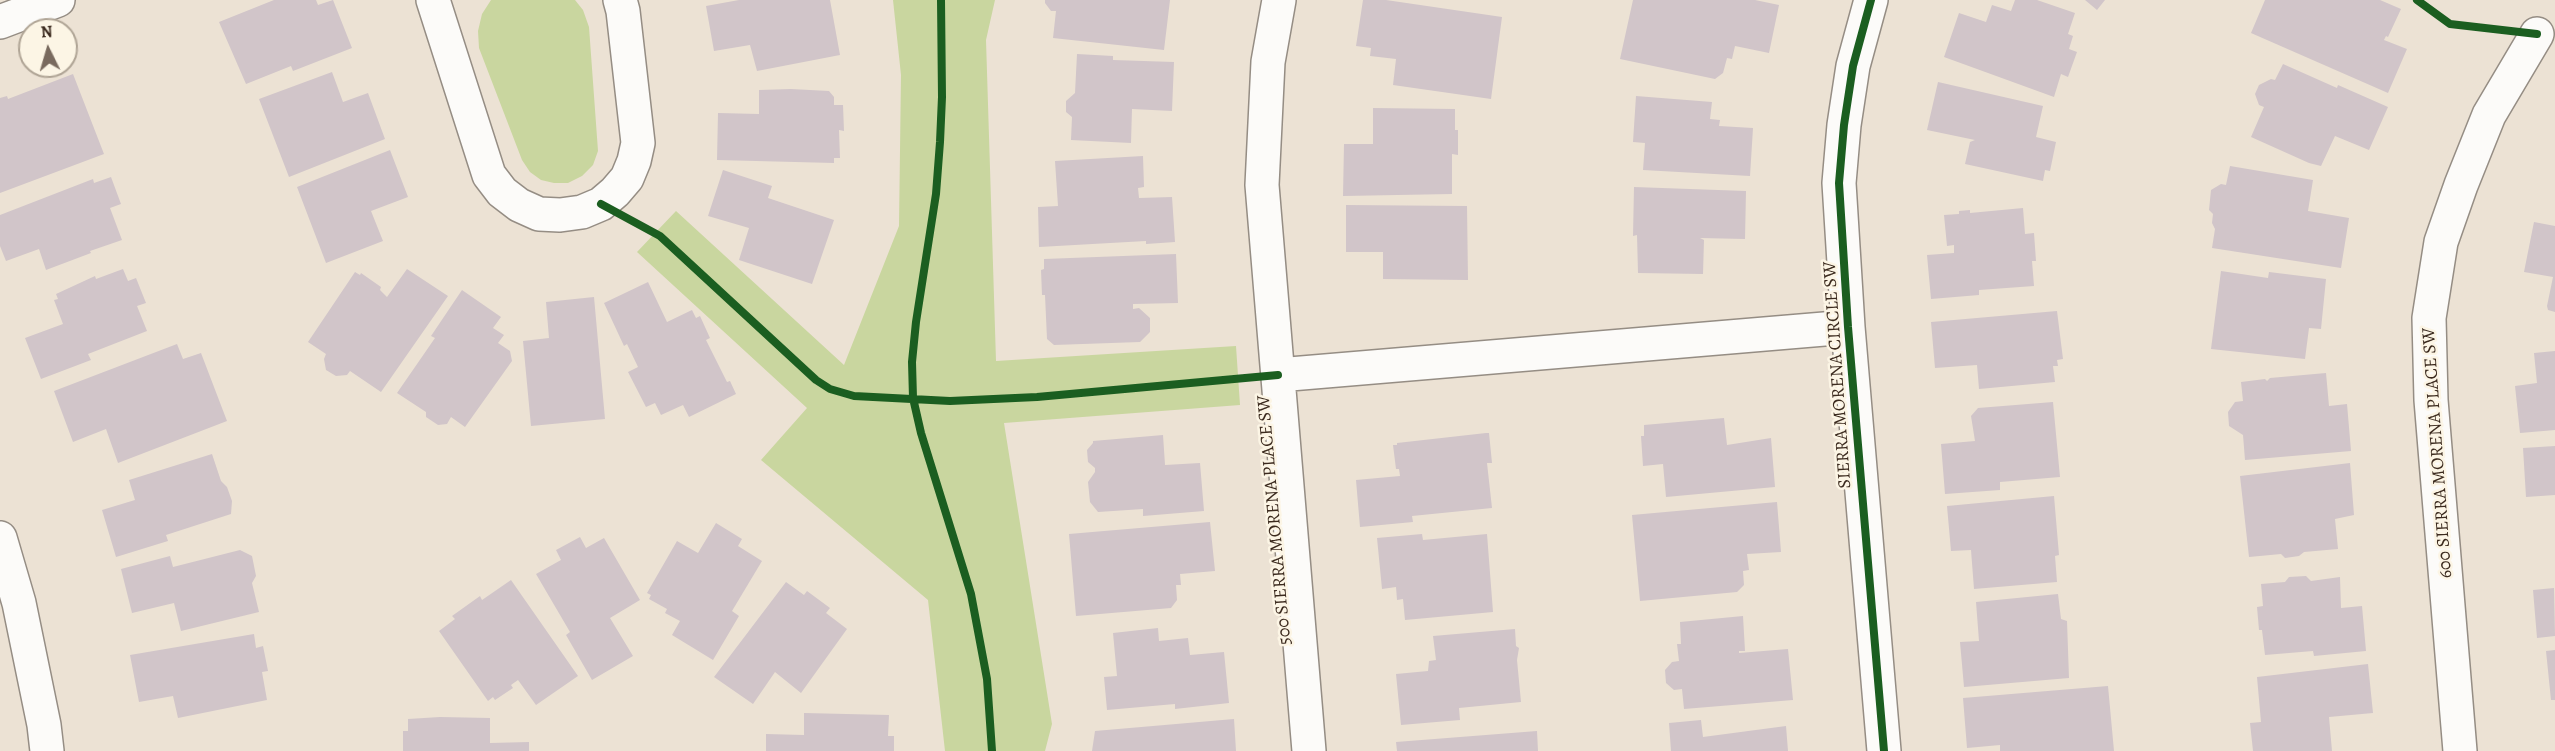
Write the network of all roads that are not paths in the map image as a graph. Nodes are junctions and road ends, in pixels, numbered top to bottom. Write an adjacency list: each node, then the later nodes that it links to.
1 (58, 0): 6 (street)
2 (433, 0): 3 (street)
3 (620, 0)
4 (1279, 0): 9 (street, 500 SIERRA MORENA PLACE SW)
5 (1871, 0): 8 (street, SIERRA MORENA CIRCLE SW)
6 (0, 22)
7 (2537, 34): 14 (street, 600 SIERRA MORENA PLACE SW)
8 (1848, 327): 9 (street, 500 SIERRA MORENA PLACE SW); 13 (street, SIERRA MORENA CIRCLE SW)
9 (1278, 375): 12 (street, 500 SIERRA MORENA PLACE SW)
10 (1, 541): 11 (street)
11 (46, 751)
12 (1309, 751)
13 (1884, 751)
14 (2460, 751)

